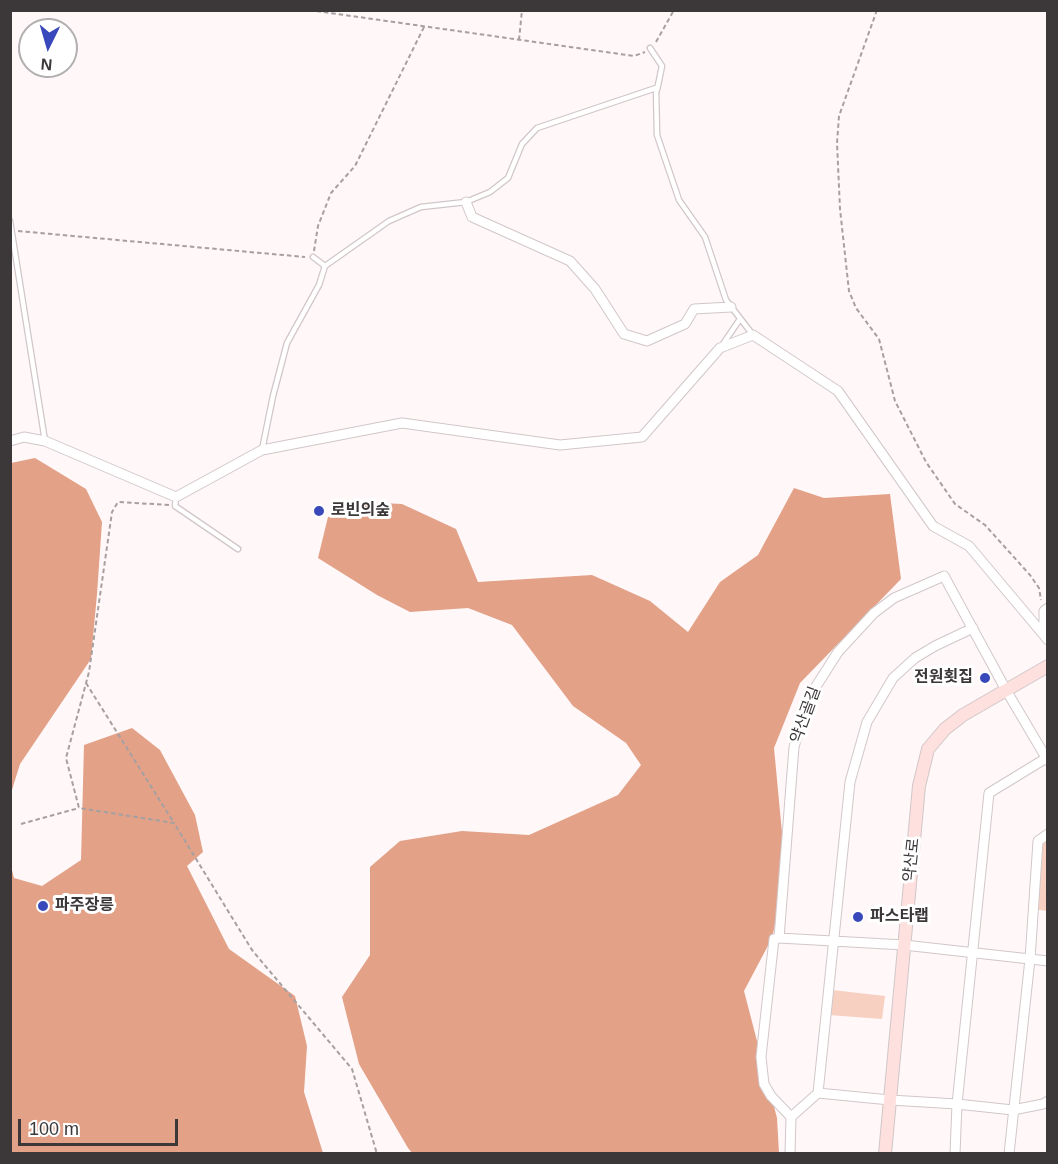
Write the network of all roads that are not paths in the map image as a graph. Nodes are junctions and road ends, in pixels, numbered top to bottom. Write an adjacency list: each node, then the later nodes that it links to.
1 (650, 48): 2 (lane)
2 (656, 93): 3 (lane); 7 (lane)
3 (466, 202): 6 (lane); 7 (street)
4 (10, 221): 12 (lane)
5 (313, 257): 6 (lane)
6 (325, 266): 13 (lane)
7 (731, 308): 8 (lane)
8 (740, 319): 9 (lane); 10 (lane)
9 (753, 335): 10 (street); 18 (street)
10 (720, 348): 13 (street)
11 (10, 441): 12 (street)
12 (45, 441): 14 (street)
13 (262, 450): 14 (street)
14 (176, 501): 15 (lane)
15 (238, 549)
16 (1046, 610): 18 (street)
17 (973, 628): 20 (street, 약산골길); 23 (street, 약산골길); 24 (street)
18 (1046, 637)
19 (1047, 666): 20 (street, 약산로)
20 (1006, 690): 21 (street, 약산골길); 25 (street, 약산로)
21 (1047, 758): 26 (street)
22 (1047, 834): 27 (street)
23 (779, 938): 24 (street); 34 (street, 약산골길)
24 (834, 941): 25 (street); 29 (street)
25 (904, 945): 26 (street); 30 (street, 약산로)
26 (972, 953): 27 (street); 32 (street)
27 (1030, 959): 28 (street); 33 (street)
28 (1047, 960)
29 (818, 1093): 30 (street); 34 (street)
30 (890, 1100): 32 (street); 36 (street, 약산로)
31 (1047, 1101): 33 (street)
32 (957, 1104): 33 (street); 37 (street)
33 (1013, 1110): 38 (street)
34 (791, 1117): 35 (street)
35 (790, 1154)
36 (885, 1154)
37 (954, 1154)
38 (1009, 1154)

